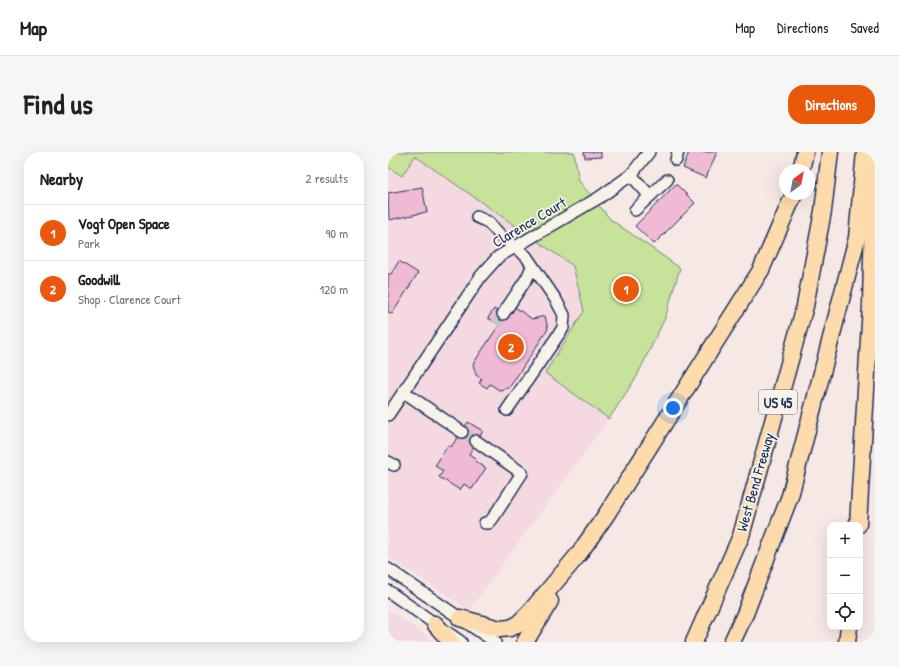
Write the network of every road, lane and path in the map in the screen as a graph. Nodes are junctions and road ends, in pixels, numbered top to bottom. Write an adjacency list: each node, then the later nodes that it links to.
1 (649, 152): 7 (street, Clarence Court)
2 (805, 152): 6 (highway)
3 (830, 152): 33 (highway, West Bend Freeway / US 45)
4 (866, 152): 34 (highway, US 45)
5 (874, 152): 21 (highway)
6 (802, 164)
7 (631, 175): 9 (street); 13 (street, Clarence Court)
8 (667, 180): 9 (street)
9 (650, 196): 11 (street)
10 (791, 200): 23 (highway)
11 (635, 210)
12 (477, 217): 13 (street)
13 (514, 248): 14 (street); 16 (street, Clarence Court)
14 (532, 267): 15 (street); 17 (street)
15 (503, 314)
16 (404, 392): 18 (street, Clarence Court); 19 (street)
17 (507, 410)
18 (388, 415)
19 (462, 432)
20 (476, 441): 22 (street)
21 (858, 522)
22 (485, 523)
23 (578, 555): 26 (highway); 32 (highway)
24 (388, 569): 26 (street)
25 (388, 591): 27 (street)
26 (460, 618): 31 (street)
27 (435, 624): 29 (highway); 30 (street)
28 (849, 630): 35 (highway)
29 (451, 642)
30 (461, 642)
31 (495, 642)
32 (525, 642)
33 (694, 642)
34 (732, 642)
35 (847, 642)

